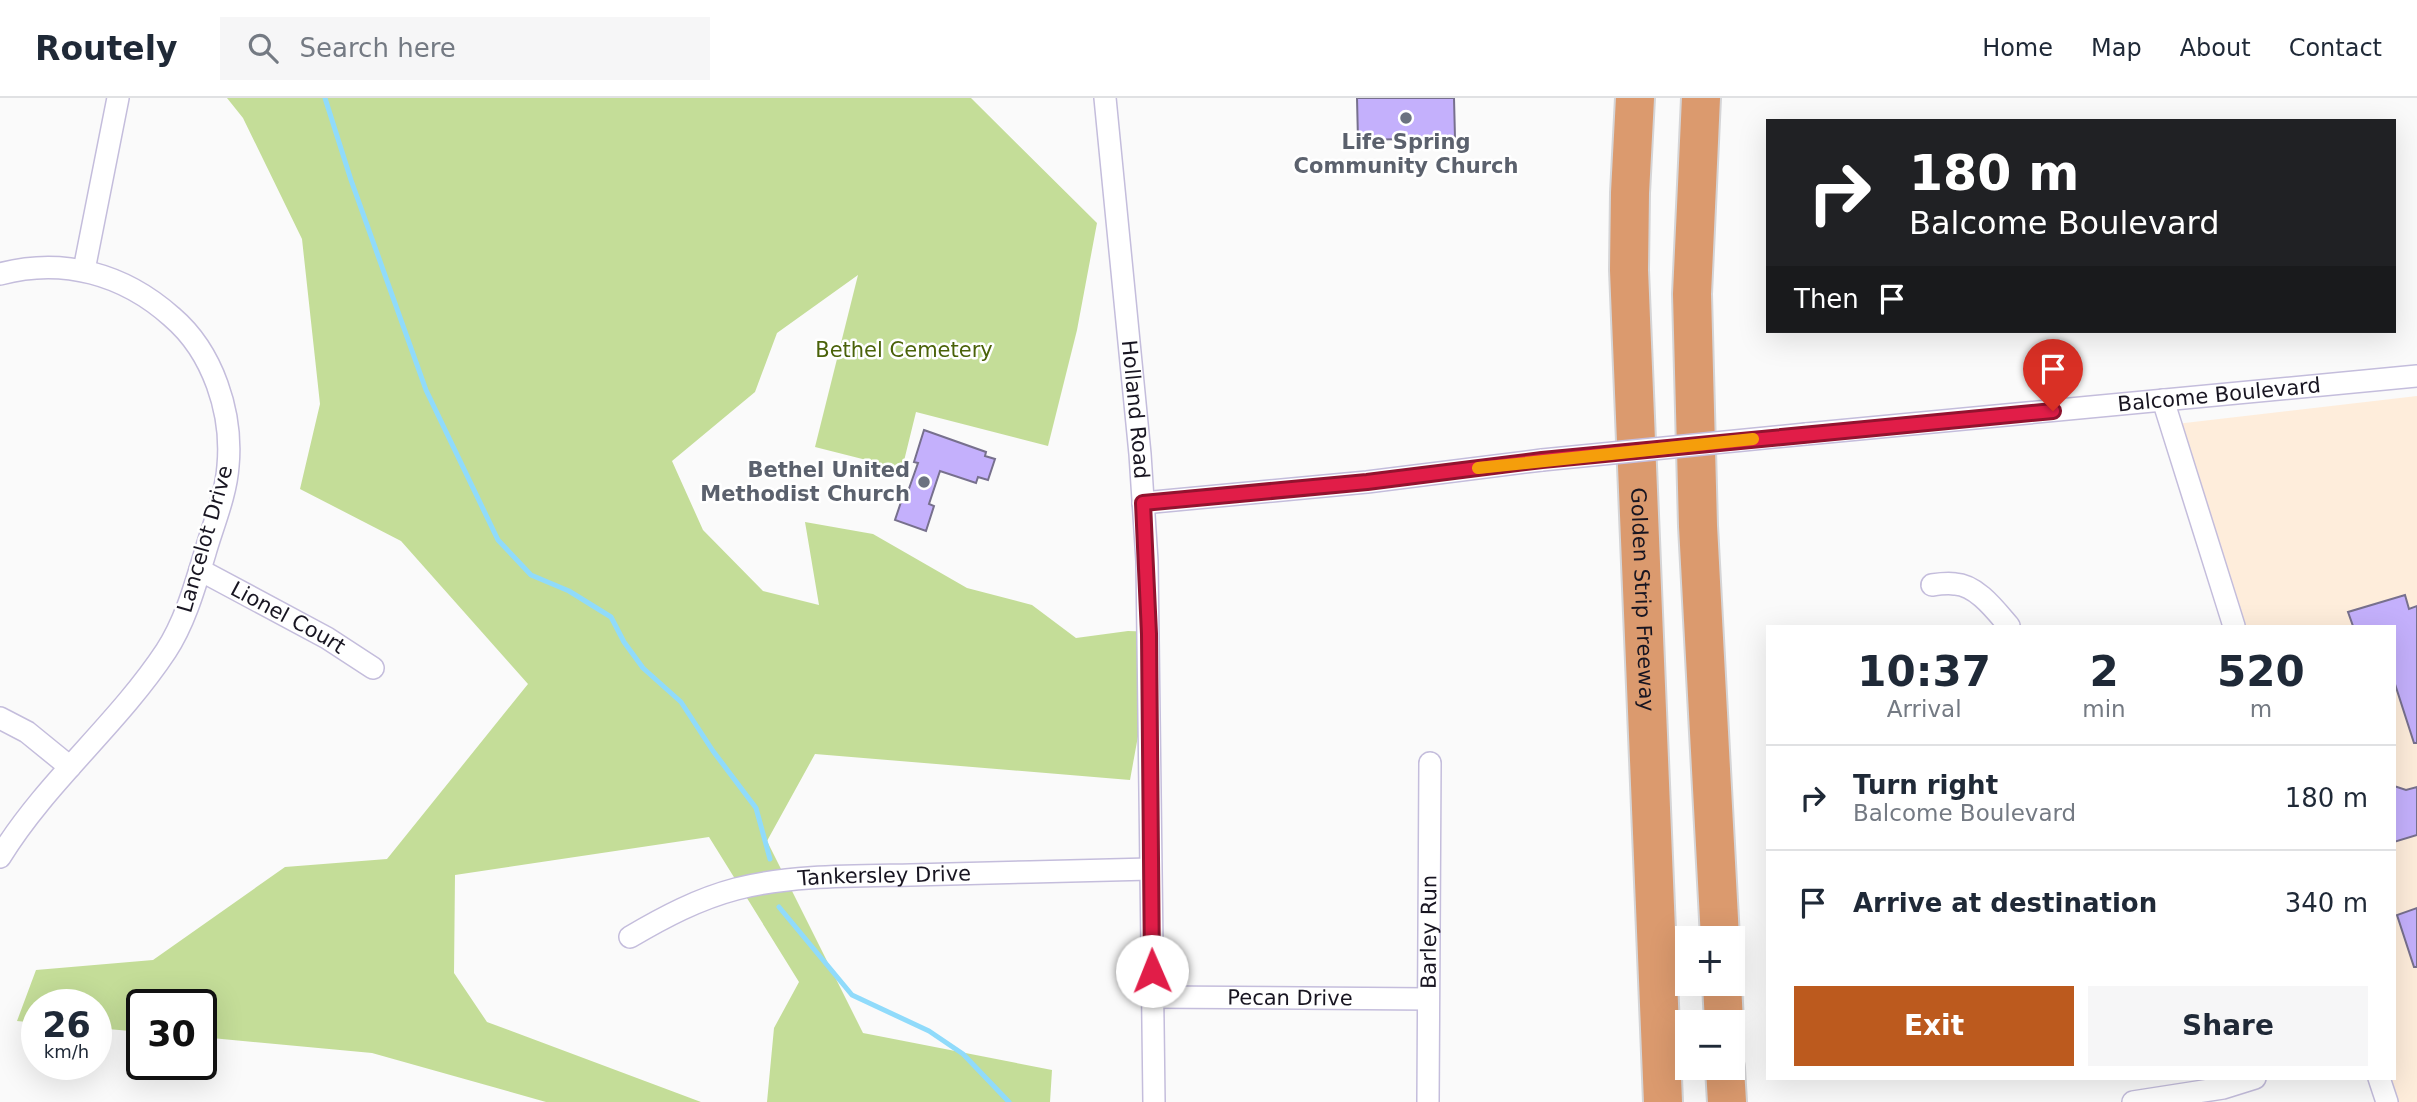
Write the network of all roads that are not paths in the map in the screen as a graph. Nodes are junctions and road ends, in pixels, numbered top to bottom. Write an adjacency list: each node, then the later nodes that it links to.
1 (118, 98): 5 (street)
2 (1105, 98): 9 (street, Holland Road)
3 (1635, 98): 29 (highway, Golden Strip Freeway)
4 (1701, 98): 20 (highway)
5 (84, 270): 6 (street, Lancelot Drive); 10 (street, Lancelot Drive)
6 (0, 274)
7 (2417, 376): 8 (street, Balcome Boulevard)
8 (2163, 400): 9 (street, Balcome Boulevard, bridge); 13 (street)
9 (1143, 503): 19 (street, Holland Road)
10 (200, 570): 14 (street, Lionel Court); 17 (street, Lancelot Drive)
11 (1932, 585): 12 (street)
12 (2007, 625)
13 (2234, 625)
14 (373, 668)
15 (0, 718): 17 (street)
16 (1430, 762): 23 (street, Barley Run)
17 (70, 767): 18 (street, Lancelot Drive)
18 (0, 857)
19 (1150, 869): 21 (street, Tankersley Drive); 22 (street, Holland Road)
20 (1719, 926)
21 (630, 937)
22 (1152, 997): 23 (street, Pecan Drive); 27 (street, Holland Road)
23 (1429, 999): 28 (street, Barley Run)
24 (1726, 1080): 30 (highway)
25 (2249, 1080): 31 (street)
26 (2380, 1080): 32 (street)
27 (1154, 1102)
28 (1428, 1102)
29 (1663, 1102)
30 (1727, 1102)
31 (2133, 1102)
32 (2387, 1102)

